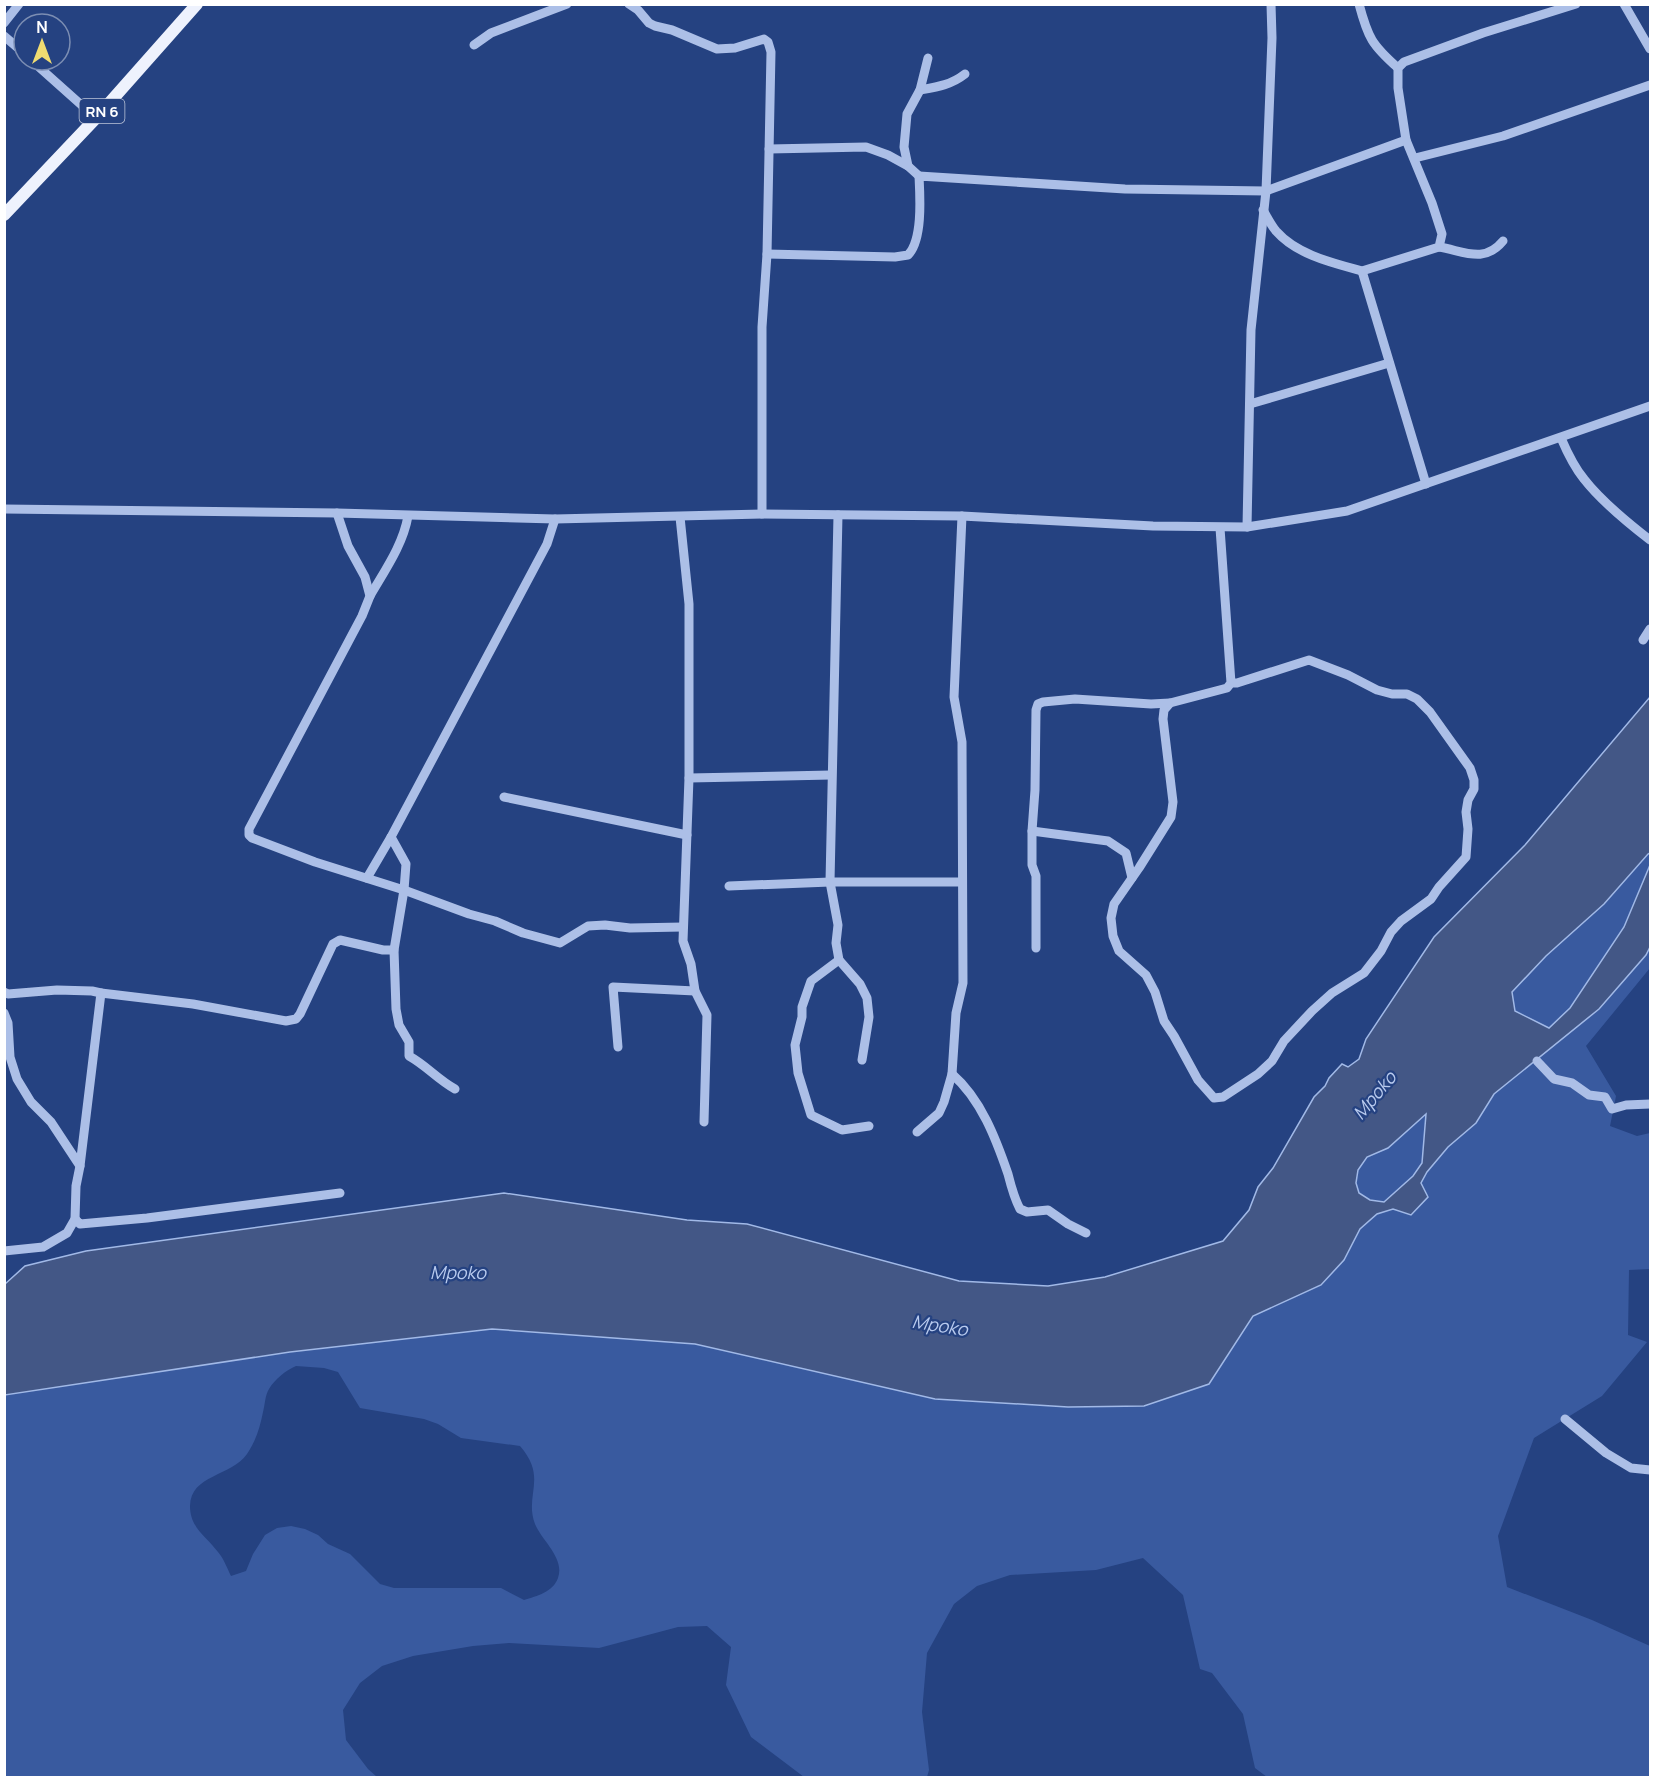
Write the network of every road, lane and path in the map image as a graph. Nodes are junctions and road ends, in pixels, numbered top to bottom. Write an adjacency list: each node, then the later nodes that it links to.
1 (19, 4): 10 (street)
2 (197, 4): 20 (main road, RN 6)
3 (567, 4): 12 (street)
4 (629, 4): 11 (street)
5 (640, 4): 11 (street)
6 (1271, 4): 26 (street)
7 (1359, 4): 15 (street)
8 (1576, 4): 15 (street)
9 (1624, 4): 13 (street)
10 (4, 22)
11 (649, 23): 22 (street)
12 (474, 45)
13 (1650, 49)
14 (928, 58): 19 (street)
15 (1398, 68): 21 (street)
16 (45, 72): 20 (street)
17 (965, 74): 19 (street)
18 (1650, 85): 23 (street)
19 (920, 90): 24 (street)
20 (96, 118): 28 (main road, RN 6)
21 (1406, 140): 23 (street); 26 (street)
22 (769, 149): 24 (street); 31 (street)
23 (1415, 158): 30 (street)
24 (908, 166): 25 (street)
25 (919, 176): 26 (street); 31 (street)
26 (1266, 191): 27 (street)
27 (1263, 210): 32 (street); 34 (street)
28 (4, 215)
29 (1503, 240): 30 (street)
30 (1439, 248): 32 (street)
31 (767, 254): 40 (street)
32 (1362, 271): 33 (street)
33 (1389, 363): 34 (street); 37 (street)
34 (1250, 404): 46 (street)
35 (1650, 406): 36 (street)
36 (1561, 438): 37 (street); 48 (street)
37 (1426, 484): 46 (street)
38 (4, 509): 39 (street)
39 (337, 513): 42 (street); 49 (street)
40 (762, 514): 41 (street); 44 (street)
41 (838, 515): 43 (street); 54 (street)
42 (408, 516): 45 (street); 49 (street)
43 (962, 516): 47 (street); 63 (street)
44 (680, 517): 45 (street); 55 (street)
45 (555, 519): 59 (street)
46 (1247, 527): 47 (street)
47 (1220, 528): 52 (street)
48 (1650, 540)
49 (370, 596): 60 (street)
50 (1650, 630): 51 (street)
51 (1643, 640)
52 (1230, 683): 53 (street); 61 (street)
53 (1170, 703): 57 (street); 61 (street)
54 (831, 775): 55 (street); 62 (street)
55 (689, 778): 58 (street)
56 (504, 798): 58 (street)
57 (1032, 831): 61 (street); 67 (street)
58 (687, 835): 66 (street)
59 (391, 837): 60 (street); 65 (street)
60 (367, 878): 65 (street)
61 (1132, 878)
62 (830, 882): 63 (street); 64 (street); 69 (street)
63 (962, 882): 77 (street)
64 (729, 886)
65 (404, 890): 66 (street); 68 (street)
66 (683, 927): 70 (street)
67 (1036, 948)
68 (394, 950): 72 (street); 78 (street)
69 (839, 960): 75 (street); 81 (street)
70 (695, 991): 74 (street); 80 (street)
71 (4, 992): 72 (street)
72 (101, 993): 83 (street)
73 (4, 1013): 83 (street)
74 (618, 1047)
75 (862, 1060)
76 (1538, 1061): 79 (street)
77 (952, 1074): 82 (street); 86 (street)
78 (455, 1089)
79 (1650, 1104)
80 (704, 1122)
81 (869, 1126)
82 (917, 1132)
83 (80, 1166): 85 (street)
84 (340, 1193): 85 (street)
85 (75, 1219): 87 (street)
86 (1086, 1233)
87 (4, 1251)
88 (1565, 1419): 89 (street)
89 (1650, 1470)

